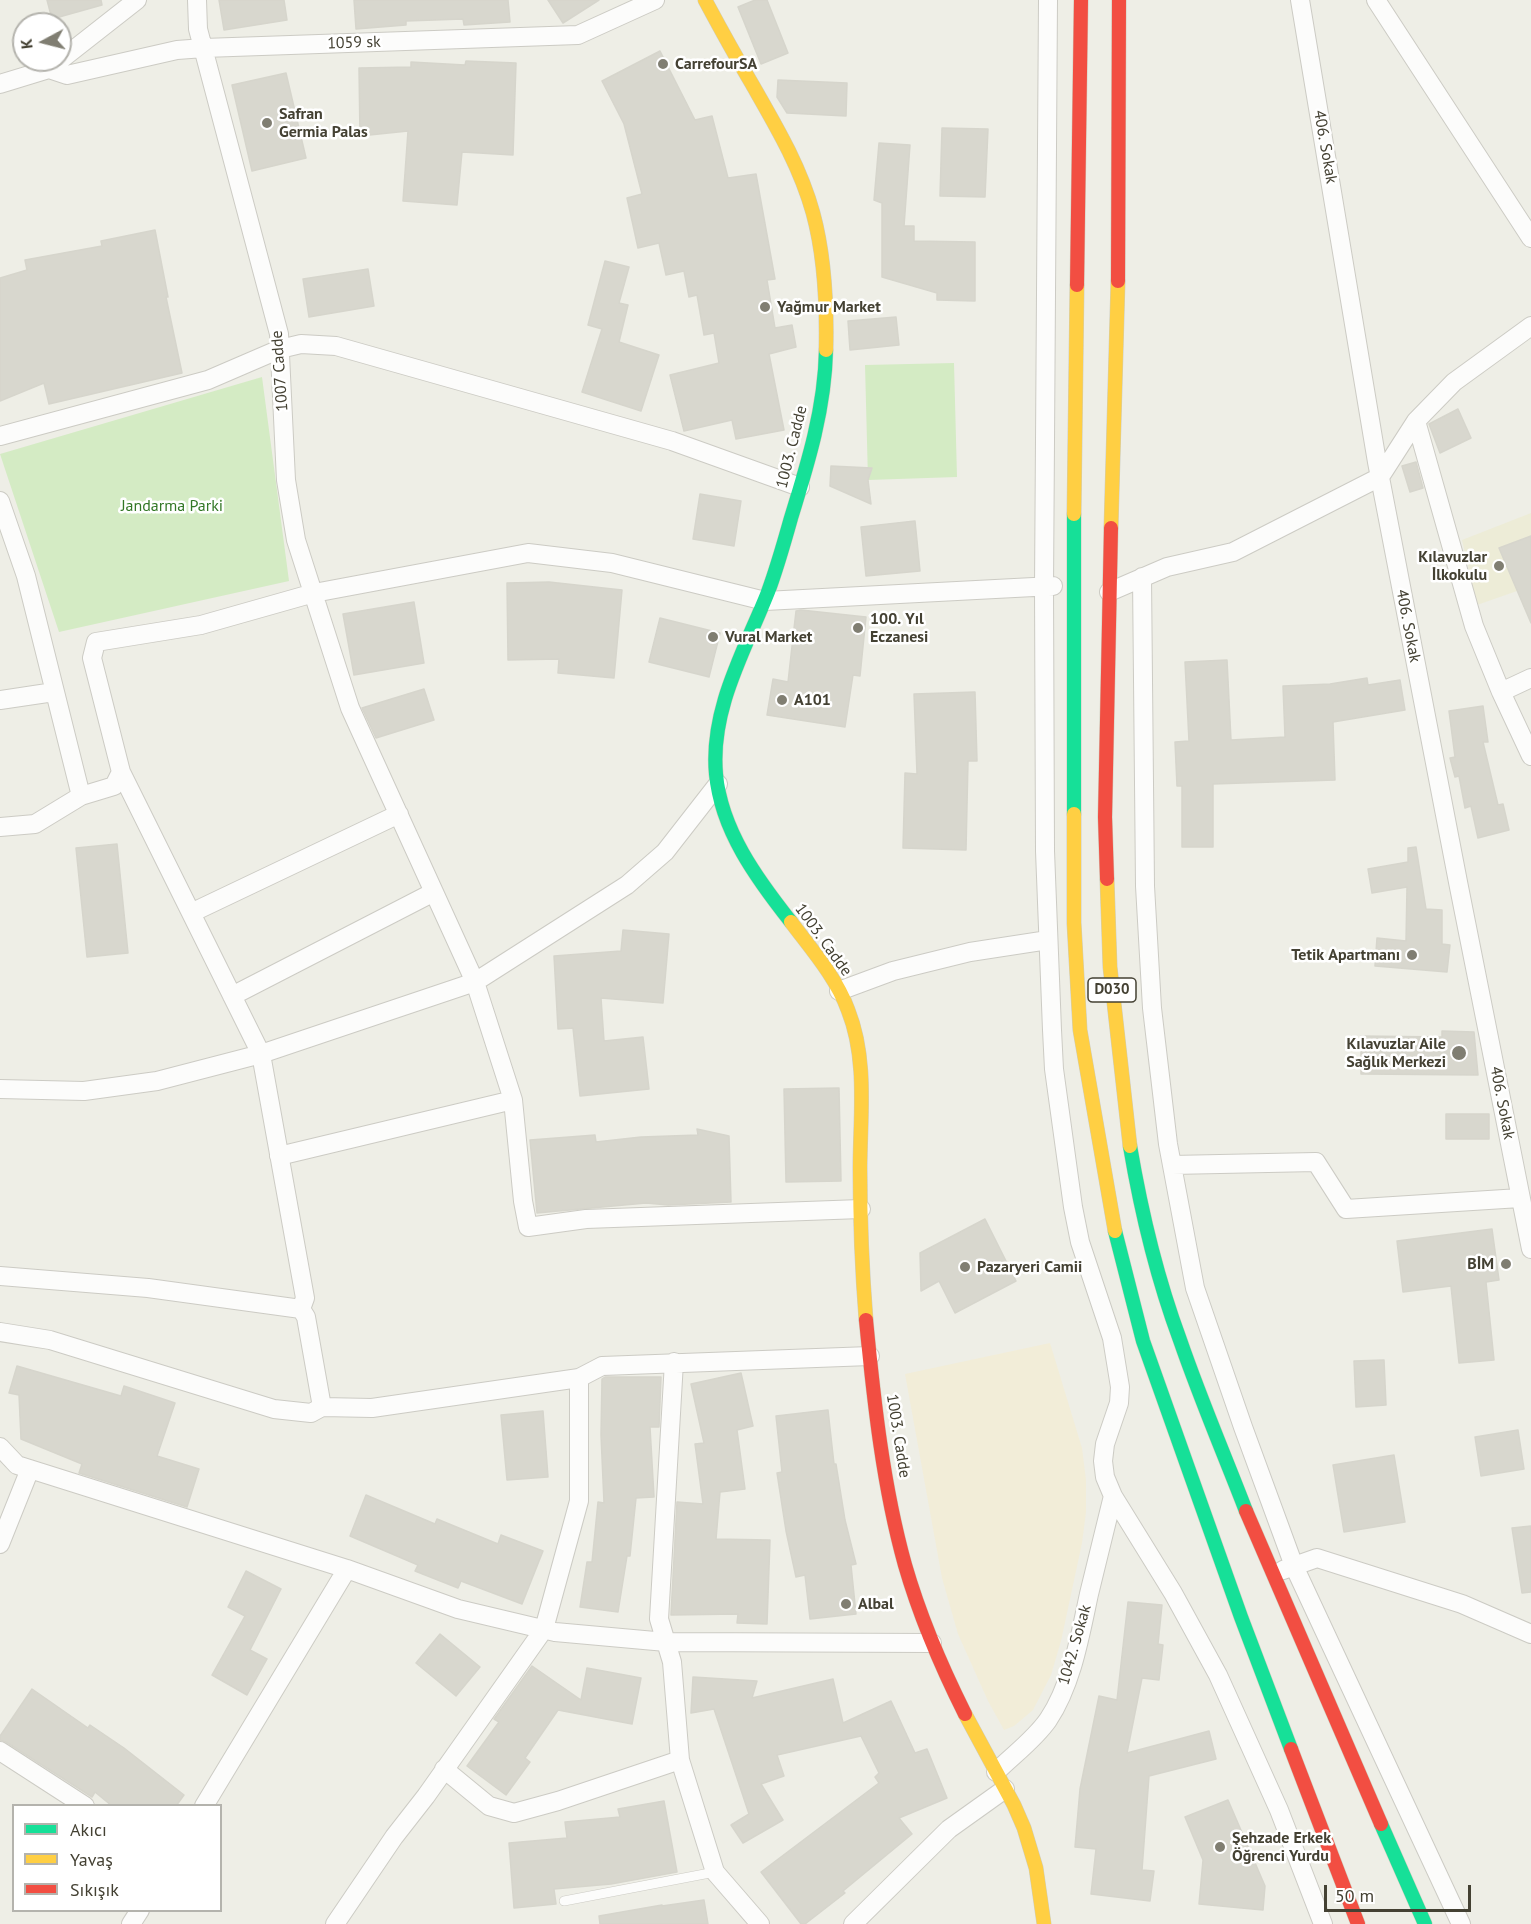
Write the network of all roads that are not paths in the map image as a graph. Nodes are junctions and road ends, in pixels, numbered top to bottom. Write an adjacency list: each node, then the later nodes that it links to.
1 (137, 0): 11 (street)
2 (197, 0): 10 (street, 1007 Cadde)
3 (655, 0): 10 (street, 1059 sk)
4 (705, 0): 21 (main road, 1003. Cadde)
5 (1048, 0): 25 (street)
6 (1081, 0): 24 (main road, D030)
7 (1119, 0): 27 (main road, D030)
8 (1300, 0): 20 (street, 406. Sokak)
9 (1376, 0): 15 (street)
10 (204, 48): 13 (street, 1059 sk); 17 (street, 1007 Cadde)
11 (72, 52)
12 (40, 72): 14 (street)
13 (58, 72)
14 (0, 84)
15 (1531, 238)
16 (1531, 326): 18 (street)
17 (280, 349): 19 (street); 21 (street); 26 (street, 1007 Cadde)
18 (1416, 421): 20 (street); 31 (street)
19 (0, 436)
20 (1380, 477): 23 (street); 50 (street, 406. Sokak)
21 (800, 487): 28 (main road, 1003. Cadde)
22 (0, 501): 30 (street)
23 (1142, 578): 27 (street); 49 (street)
24 (1073, 584): 25 (street); 86 (main road, D030)
25 (1044, 587): 28 (street); 41 (street)
26 (314, 592): 28 (street); 34 (street); 37 (street, 1007 Cadde)
27 (1109, 592): 67 (main road, D030)
28 (765, 601): 35 (main road, 1003. Cadde)
29 (1531, 678): 31 (street)
30 (54, 692): 32 (street); 36 (street)
31 (1502, 692): 33 (street)
32 (0, 700)
33 (1531, 756)
34 (121, 772): 36 (street); 40 (street)
35 (718, 784): 42 (street); 43 (main road, 1003. Cadde)
36 (81, 796): 38 (street)
37 (399, 814): 39 (street, 1007 Cadde); 40 (street)
38 (0, 827)
39 (434, 892): 42 (street, 1007 Cadde); 44 (street)
40 (191, 912): 44 (street)
41 (1048, 940): 43 (street); 63 (street)
42 (475, 981): 45 (street); 47 (street, 1007 Cadde)
43 (839, 990): 51 (main road, 1003. Cadde)
44 (232, 996): 45 (street)
45 (261, 1054): 46 (street); 48 (street)
46 (0, 1089)
47 (513, 1100): 48 (street); 51 (street, 1007 Cadde)
48 (279, 1156): 55 (street)
49 (1172, 1165): 50 (street); 65 (street)
50 (1520, 1198): 52 (street, 406. Sokak)
51 (861, 1209): 57 (main road, 1003. Cadde)
52 (1529, 1220): 53 (street, 406. Sokak)
53 (1531, 1249)
54 (0, 1276): 55 (street)
55 (301, 1310): 60 (street)
56 (0, 1332): 60 (street)
57 (870, 1356): 58 (street); 71 (main road, 1003. Cadde)
58 (674, 1362): 59 (street); 70 (street)
59 (579, 1378): 60 (street); 68 (street)
60 (322, 1407)
61 (0, 1447): 62 (street)
62 (30, 1469): 64 (street); 66 (street)
63 (1113, 1496): 75 (street, 1042. Sokak); 85 (street)
64 (0, 1544)
65 (1294, 1566): 67 (street); 69 (street); 88 (street)
66 (347, 1569): 68 (street); 78 (street)
67 (1273, 1573): 87 (main road, D030)
68 (544, 1629): 70 (street); 74 (street)
69 (1531, 1634)
70 (666, 1642): 71 (street); 73 (street)
71 (932, 1643): 75 (main road, 1003. Cadde)
72 (0, 1751): 77 (street)
73 (680, 1760): 74 (street); 79 (street)
74 (444, 1770): 81 (street)
75 (996, 1772): 76 (main road, 1003. Cadde)
76 (1005, 1789): 83 (street); 84 (main road, 1003. Cadde)
77 (82, 1804)
78 (205, 1804)
79 (715, 1872): 80 (lane); 82 (street)
80 (564, 1900)
81 (336, 1924)
82 (760, 1924)
83 (853, 1924)
84 (1044, 1924)
85 (1323, 1924)
86 (1358, 1924)
87 (1425, 1924)
88 (1461, 1924)

